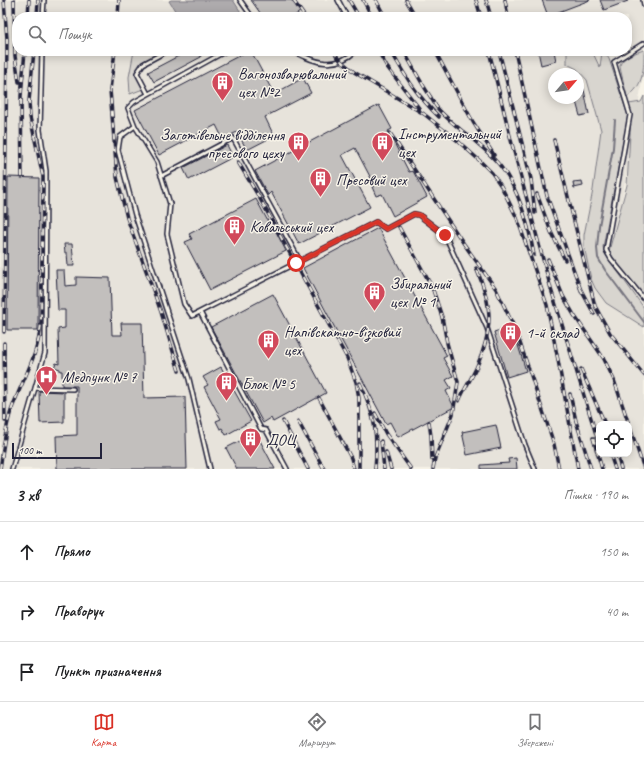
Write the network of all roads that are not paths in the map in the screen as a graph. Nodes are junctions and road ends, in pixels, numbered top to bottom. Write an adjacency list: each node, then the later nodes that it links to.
1 (44, 0): 6 (lane)
2 (240, 0): 7 (lane)
3 (338, 0): 8 (lane)
4 (643, 0): 5 (lane)
5 (644, 5)
6 (43, 12)
7 (248, 12)
8 (344, 12)
9 (644, 43): 10 (lane)
10 (632, 51)
11 (42, 56): 23 (lane)
12 (158, 56): 17 (lane)
13 (217, 56): 17 (lane)
14 (302, 56): 15 (lane)
15 (350, 56)
16 (623, 56): 21 (lane)
17 (148, 94): 18 (lane)
18 (134, 126): 19 (lane); 26 (lane)
19 (161, 176): 20 (lane); 22 (lane)
20 (300, 261): 22 (lane); 28 (lane)
21 (644, 299)
22 (200, 312): 27 (lane)
23 (35, 388): 24 (lane); 25 (lane)
24 (73, 389)
25 (12, 469)
26 (210, 469)
27 (286, 469)
28 (535, 469)

